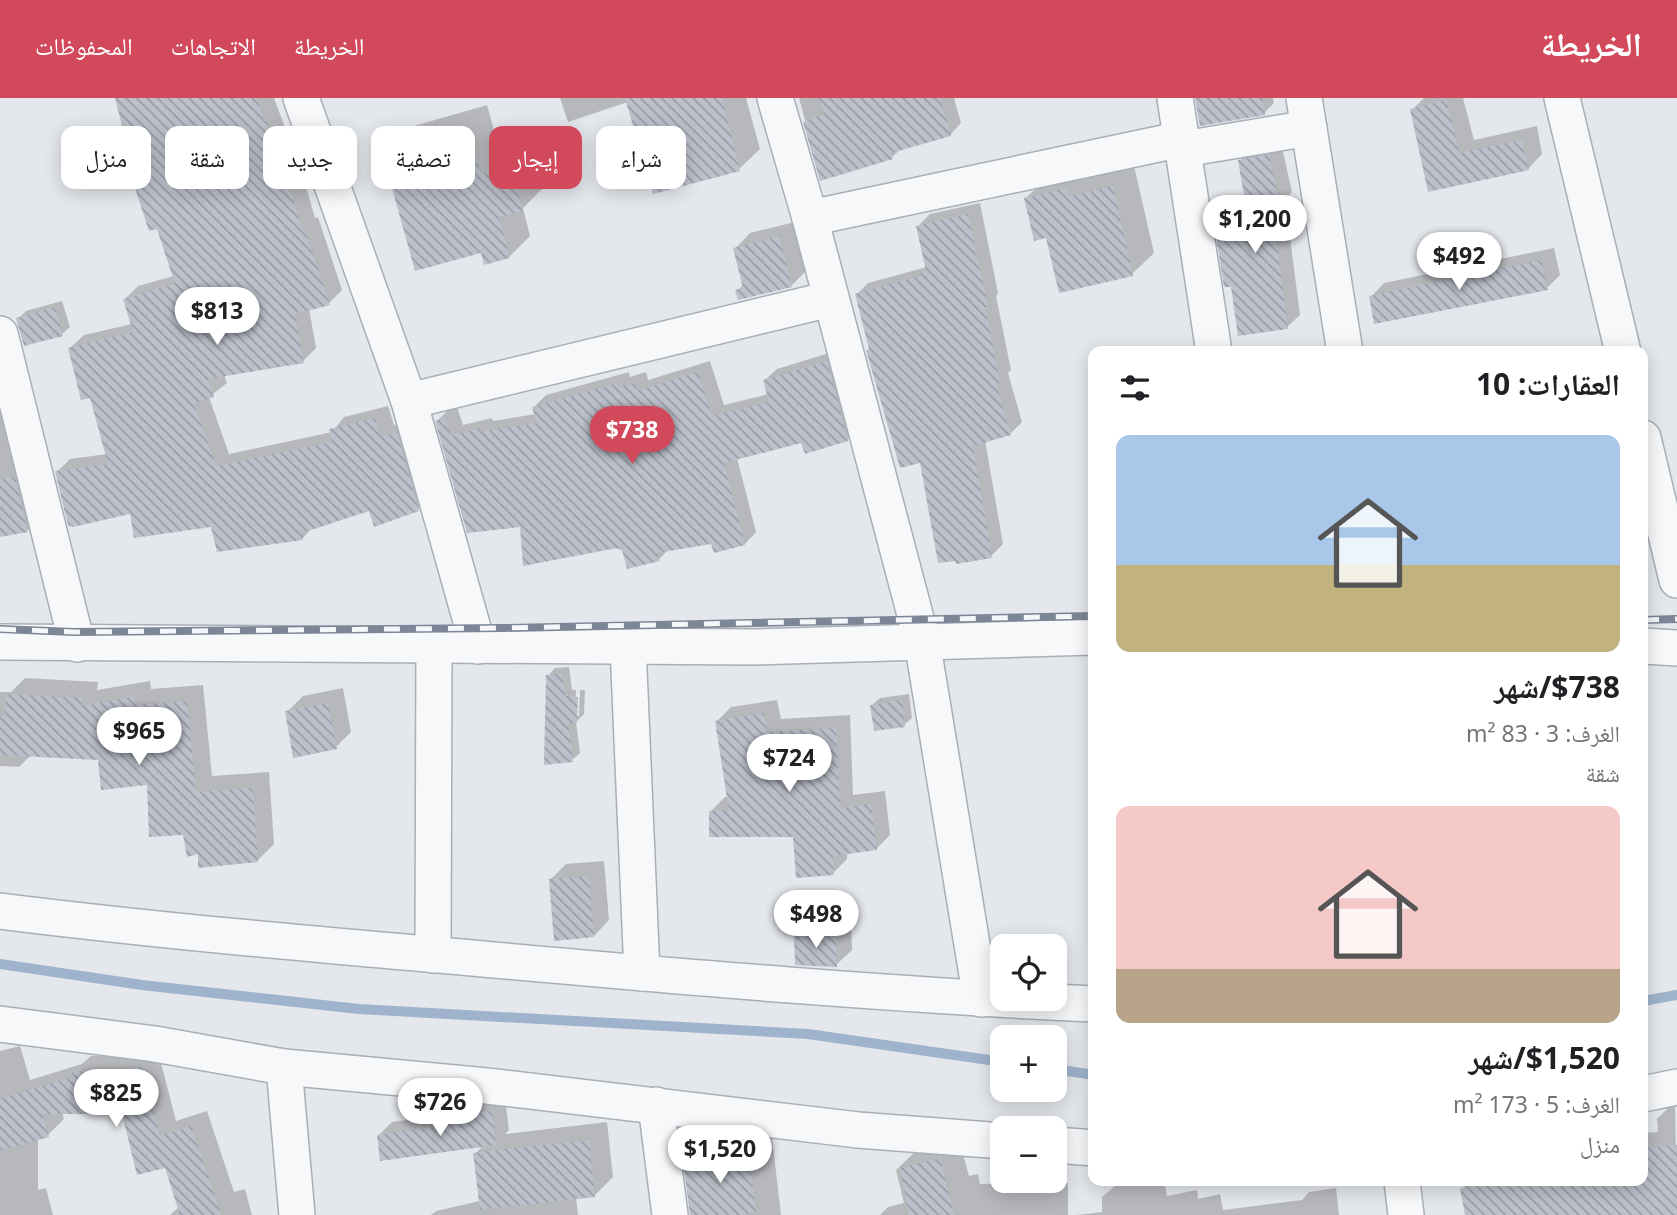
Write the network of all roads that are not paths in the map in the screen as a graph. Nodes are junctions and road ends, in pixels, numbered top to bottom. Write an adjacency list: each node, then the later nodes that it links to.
1 (301, 98): 13 (street)
2 (775, 98): 7 (street)
3 (1175, 98): 6 (street)
4 (1562, 98): 12 (street)
5 (1306, 113): 6 (street); 11 (street)
6 (1183, 144): 7 (street); 10 (street)
7 (810, 218): 8 (street)
8 (830, 299): 13 (street); 17 (street)
9 (0, 334): 19 (street)
10 (1213, 346)
11 (1344, 346)
12 (1622, 346)
13 (409, 401): 21 (street)
14 (1648, 459): 15 (street)
15 (1677, 580)
16 (1088, 637): 17 (street)
17 (922, 641): 22 (street); 28 (street)
18 (0, 642): 19 (street)
19 (77, 644): 20 (street)
20 (434, 646): 21 (street); 26 (street)
21 (478, 646): 22 (street)
22 (628, 646): 27 (street)
23 (1648, 646): 24 (street)
24 (1677, 648)
25 (0, 911): 26 (street)
26 (433, 955): 27 (street)
27 (642, 973): 28 (street)
28 (981, 999): 29 (street)
29 (1088, 1004)
30 (0, 1024): 31 (street)
31 (284, 1067): 34 (street); 39 (street)
32 (1677, 1087): 33 (street)
33 (1648, 1093)
34 (656, 1105): 35 (street); 40 (street)
35 (990, 1140)
36 (1067, 1146): 37 (street)
37 (1088, 1148)
38 (1403, 1186): 41 (street)
39 (298, 1215)
40 (670, 1215)
41 (1406, 1215)

